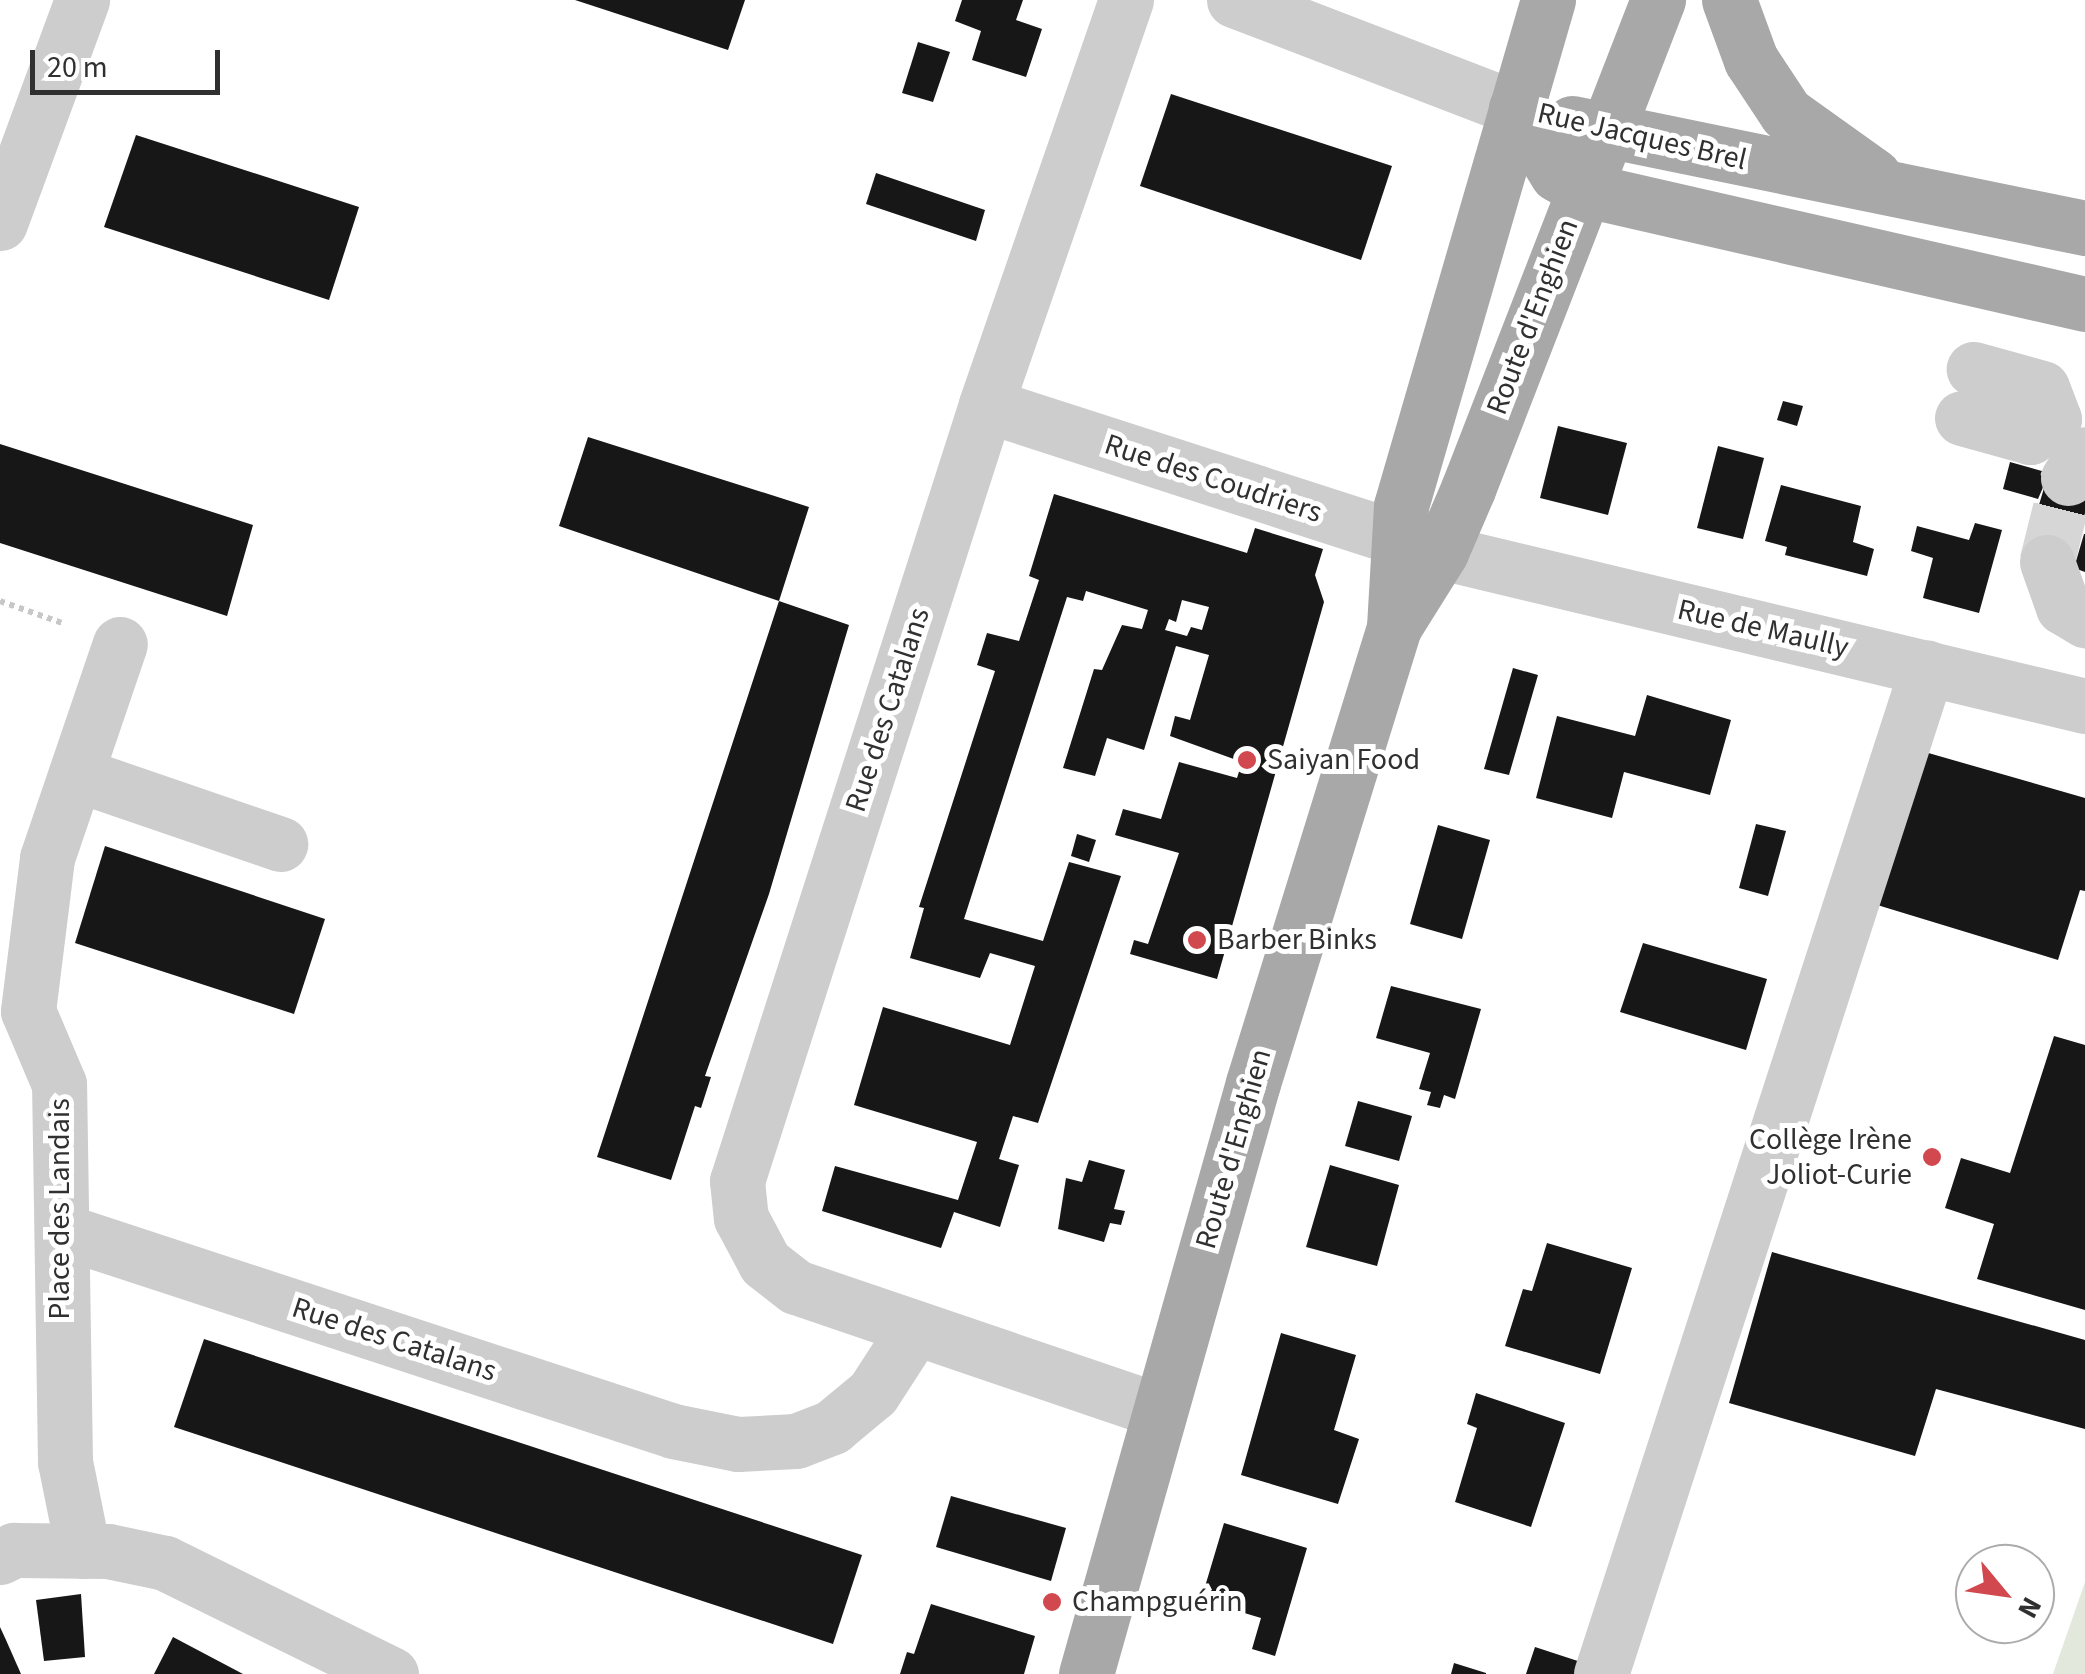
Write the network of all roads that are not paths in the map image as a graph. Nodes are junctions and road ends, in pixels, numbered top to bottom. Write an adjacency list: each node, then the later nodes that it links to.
1 (82, 0): 11 (street)
2 (1126, 0): 15 (street, Rue des Catalans)
3 (1234, 0): 7 (street)
4 (1548, 0): 7 (main road, Route d'Enghien)
5 (1658, 0): 8 (main road, Route d'Enghien)
6 (1729, 0): 9 (main road)
7 (1516, 108): 8 (main road, Rue Jacques Brel); 10 (main road, Rue Jacques Brel); 17 (main road, Route d'Enghien)
8 (1606, 132): 9 (main road, Rue Jacques Brel); 10 (main road, Route d'Enghien)
9 (1884, 183): 12 (main road, Rue Jacques Brel)
10 (1582, 189): 13 (main road, Rue Jacques Brel); 17 (main road, Route d'Enghien)
11 (0, 223)
12 (2085, 228)
13 (2085, 304)
14 (1968, 393): 16 (street)
15 (986, 405): 17 (street, Rue des Coudriers); 26 (street, Rue des Catalans)
16 (2073, 445)
17 (1420, 546): 21 (street, Rue de Maully); 27 (main road, Route d'Enghien)
18 (2047, 562): 19 (street)
19 (2085, 620)
20 (120, 644): 23 (street, Place des Landais)
21 (1926, 668): 22 (street, Rue de Maully); 32 (street)
22 (2085, 706)
23 (76, 774): 24 (street); 25 (street, Place des Landais)
24 (280, 844)
25 (63, 1232): 26 (street, Rue des Catalans); 28 (street, Place des Landais)
26 (915, 1328): 27 (street, Rue des Catalans)
27 (1158, 1410): 31 (main road, Route d'Enghien)
28 (83, 1551): 29 (street); 30 (street)
29 (0, 1557)
30 (391, 1674)
31 (1086, 1674)
32 (1601, 1674)

